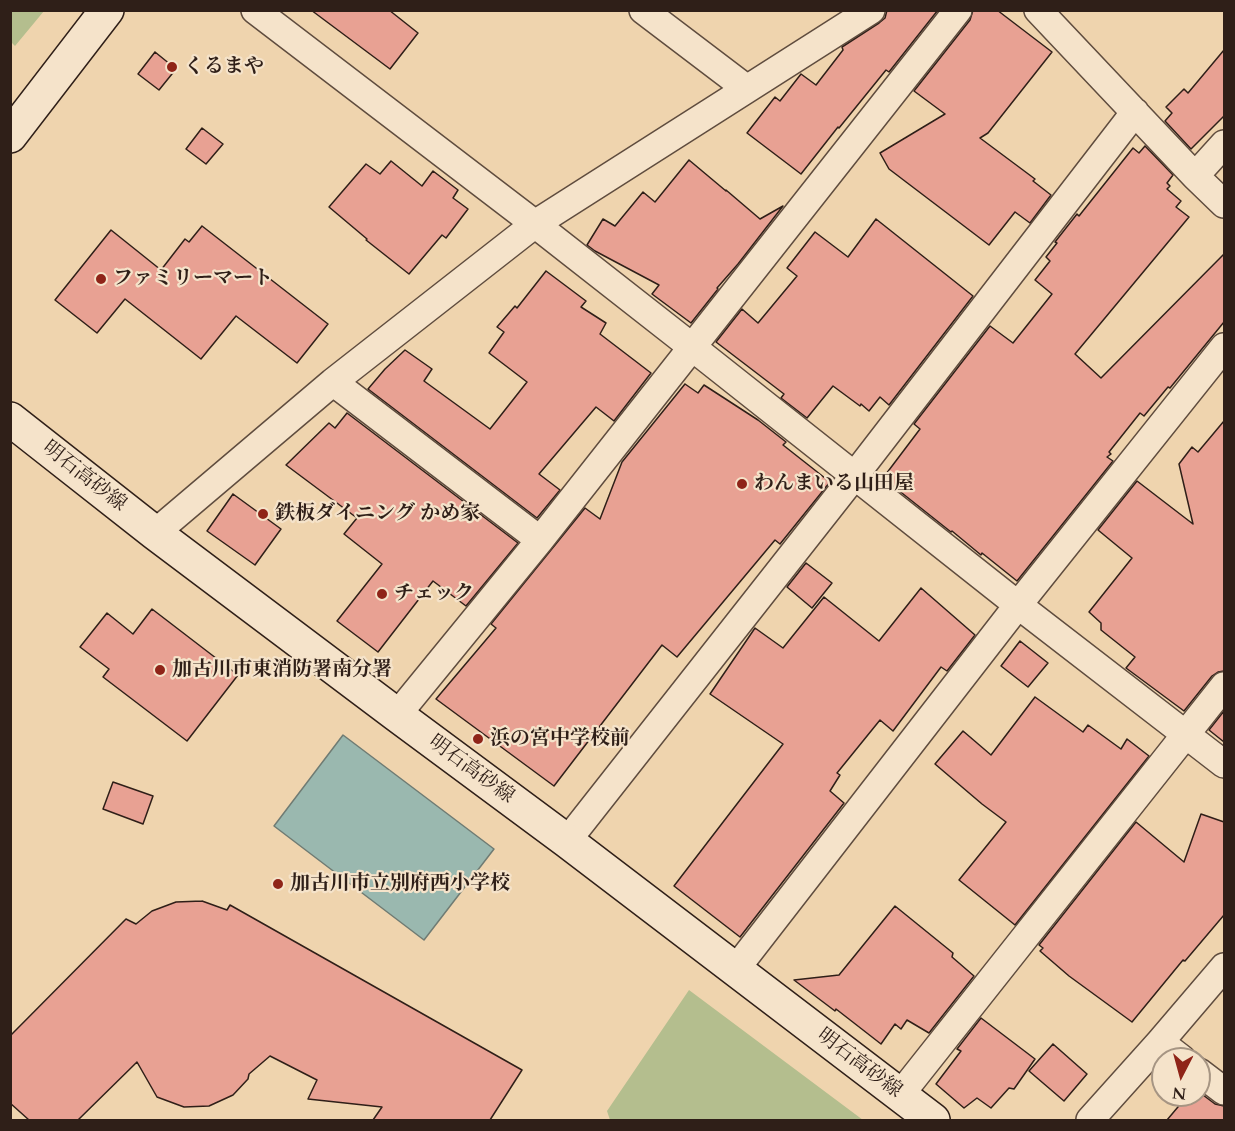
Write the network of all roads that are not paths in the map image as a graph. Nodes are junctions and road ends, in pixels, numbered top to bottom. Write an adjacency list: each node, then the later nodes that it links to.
1 (107, 10): 9 (main road)
2 (255, 10): 13 (street)
3 (643, 10): 7 (street)
4 (871, 10): 7 (street)
5 (958, 10): 14 (street)
6 (1038, 10): 8 (street)
7 (747, 88): 13 (street)
8 (1135, 112): 11 (street); 18 (street)
9 (10, 136)
10 (1224, 144): 11 (street)
11 (1195, 176): 12 (street)
12 (1224, 204)
13 (535, 224): 14 (street); 16 (street)
14 (692, 346): 18 (street); 20 (street)
15 (1224, 347): 21 (street)
16 (333, 382): 19 (street); 20 (street)
17 (10, 419): 19 (main road, 明石高砂線)
18 (855, 475): 21 (street); 26 (street)
19 (155, 533): 23 (main road, 明石高砂線)
20 (540, 540): 23 (street)
21 (1018, 605): 24 (street); 28 (street)
22 (1224, 686): 24 (street)
23 (397, 715): 26 (main road, 明石高砂線)
24 (1187, 735): 25 (street); 33 (street)
25 (1224, 764)
26 (567, 841): 28 (main road, 明石高砂線)
27 (1224, 967): 29 (street)
28 (735, 970): 33 (main road, 明石高砂線)
29 (1160, 1042): 30 (street); 35 (street)
30 (1166, 1047)
31 (1211, 1081): 32 (street)
32 (1224, 1091)
33 (900, 1095): 34 (main road, 明石高砂線)
34 (933, 1120)
35 (1090, 1120)

